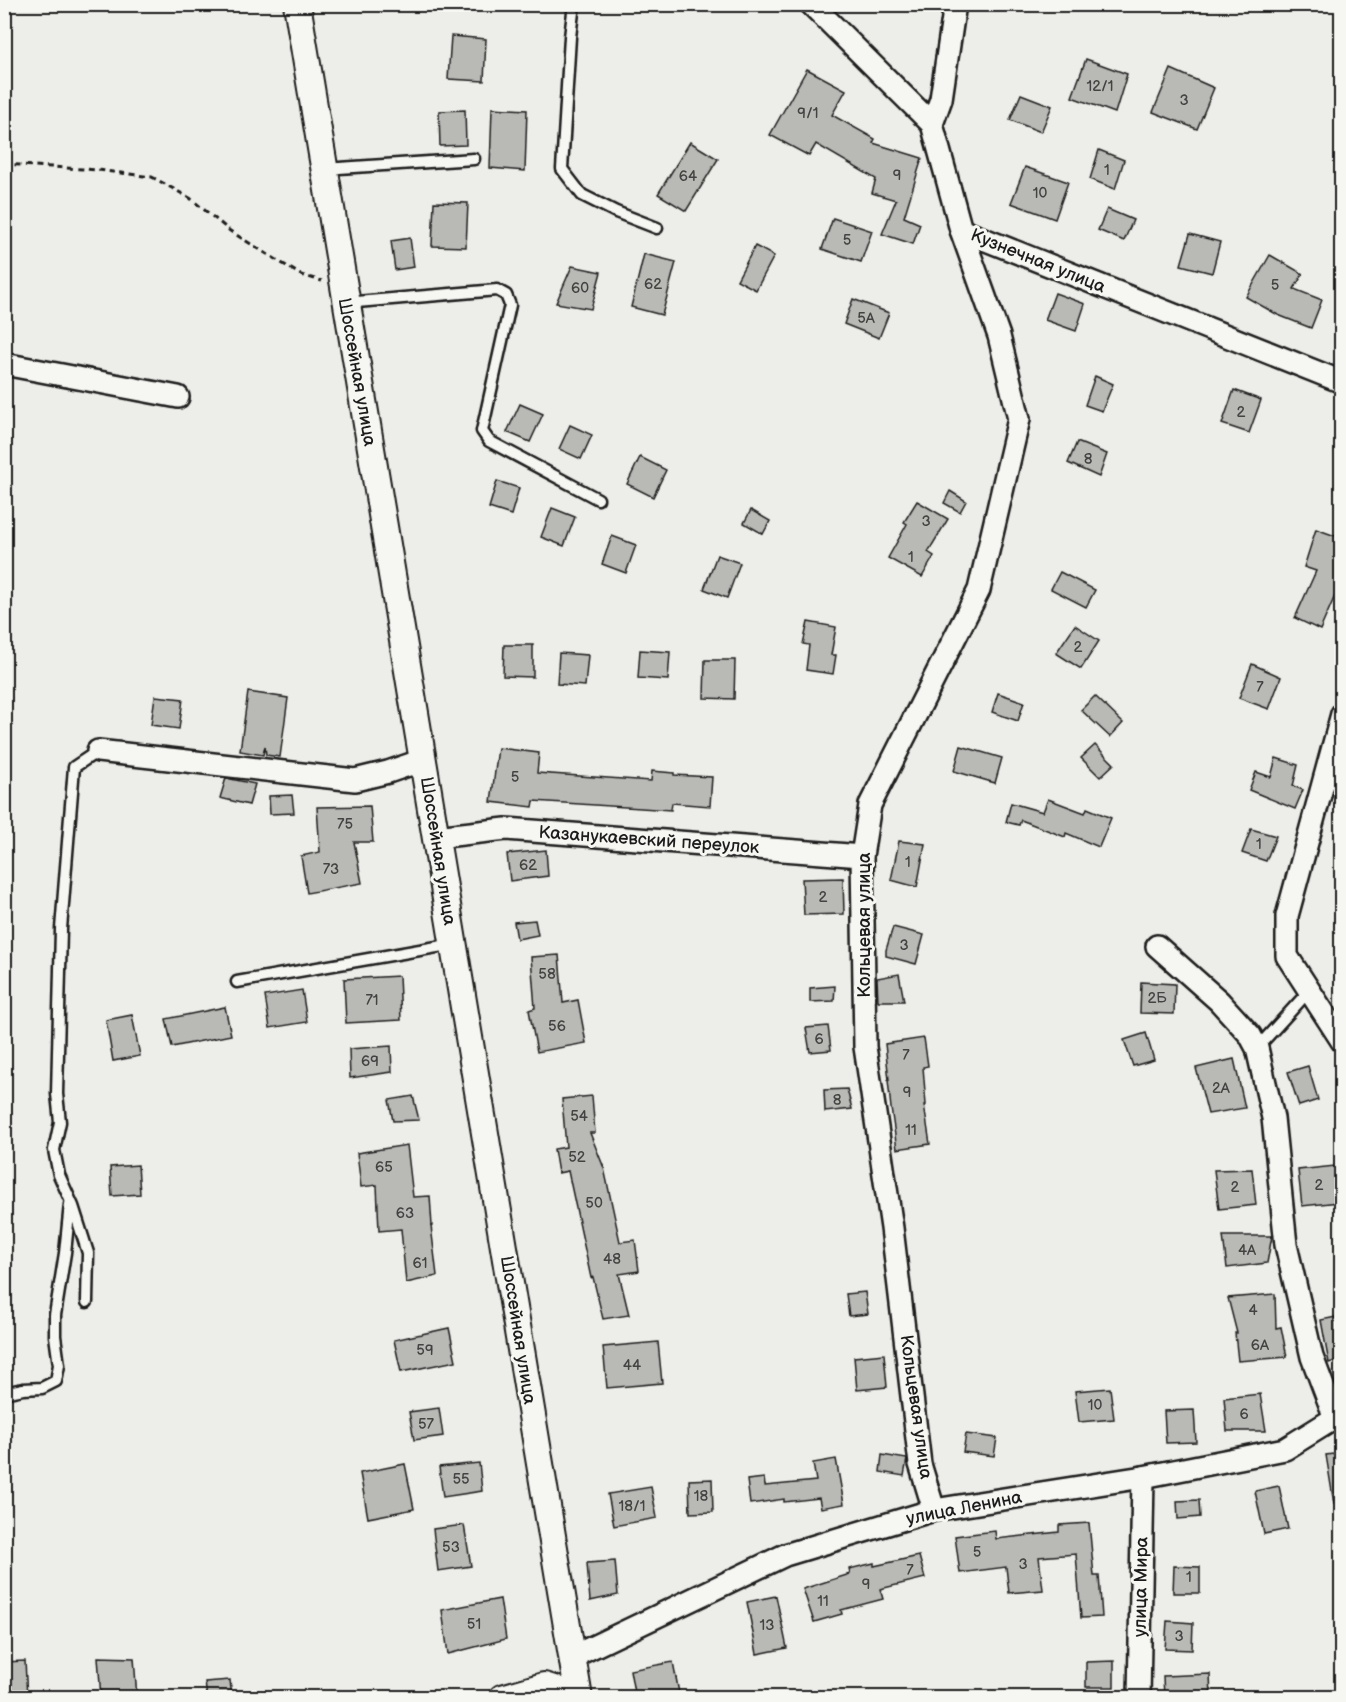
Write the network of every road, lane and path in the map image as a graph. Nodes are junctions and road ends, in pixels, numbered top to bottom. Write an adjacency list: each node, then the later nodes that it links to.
1 (297, 4): 8 (street, Шоссейная улица)
2 (574, 4): 9 (lane)
3 (812, 4): 5 (street, Кузнечная улица)
4 (955, 4): 5 (street)
5 (932, 124): 10 (street, Кузнечная улица)
6 (474, 159): 8 (lane)
7 (4, 164): 11 (path)
8 (324, 169): 11 (street, Шоссейная улица)
9 (657, 228)
10 (961, 230): 13 (street, Кузнечная улица); 20 (street, Кольцевая улица)
11 (344, 295): 15 (lane); 18 (street, Шоссейная улица)
12 (4, 364): 14 (street)
13 (1341, 382)
14 (178, 397)
15 (598, 499)
16 (1341, 714): 24 (street)
17 (98, 752): 18 (street); 27 (lane)
18 (423, 760): 19 (street, Шоссейная улица)
19 (436, 837): 20 (street, Казанукаевский переулок); 21 (street, Шоссейная улица)
20 (862, 856): 32 (street, Кольцевая улица)
21 (454, 944): 23 (lane); 33 (street, Шоссейная улица)
22 (1157, 946): 26 (street)
23 (237, 982)
24 (1309, 991): 25 (street); 26 (lane)
25 (1341, 1041)
26 (1257, 1048): 30 (street)
27 (70, 1200): 28 (lane); 29 (lane)
28 (87, 1302)
29 (4, 1393)
30 (1338, 1413): 31 (street, улица Ленина)
31 (1143, 1477): 32 (street, улица Ленина); 37 (street, улица Мира)
32 (934, 1510): 33 (street, улица Ленина)
33 (572, 1657): 36 (street, Шоссейная улица)
34 (502, 1698): 35 (street)
35 (572, 1698)
36 (579, 1698)
37 (1139, 1698)

